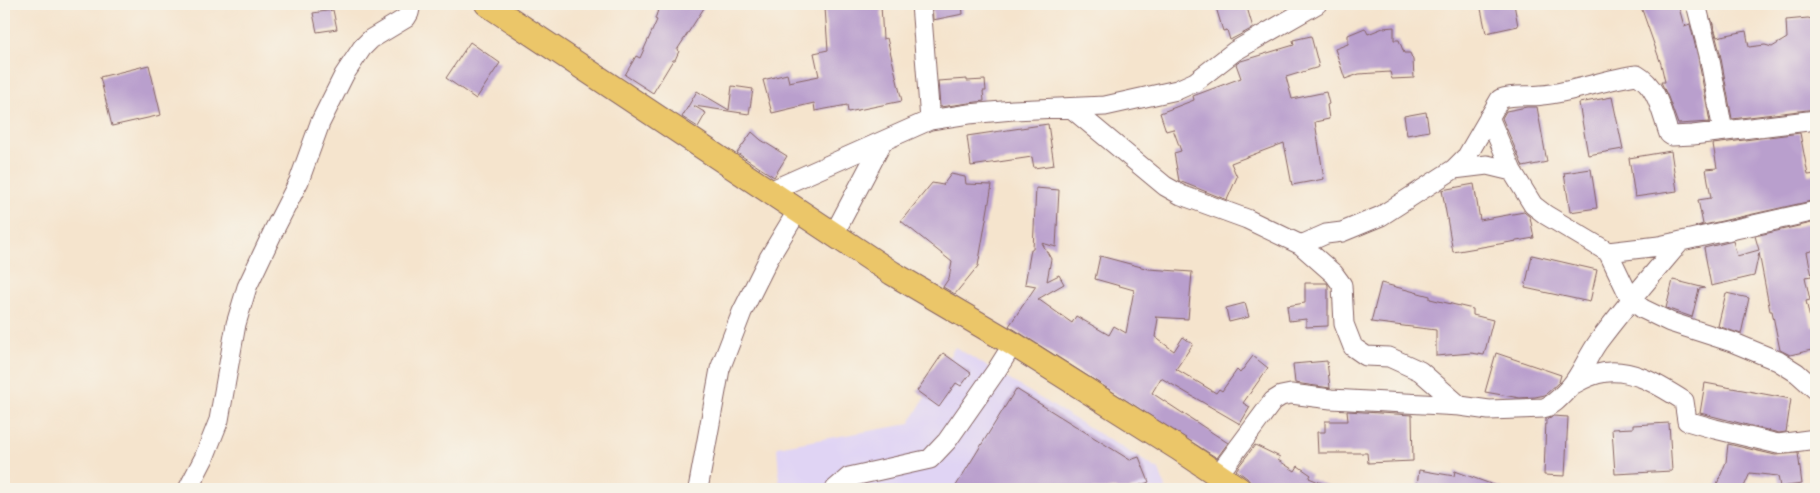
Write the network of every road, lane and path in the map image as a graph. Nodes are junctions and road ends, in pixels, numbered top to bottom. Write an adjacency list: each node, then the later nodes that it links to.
1 (411, 4): 28 (street)
2 (487, 4): 14 (main road)
3 (921, 4): 8 (street)
4 (1317, 4): 6 (street)
5 (1696, 4): 10 (street)
6 (1070, 108): 8 (street); 19 (street)
7 (1489, 117): 10 (street); 12 (street); 13 (street)
8 (930, 120): 11 (street)
9 (1816, 120): 10 (street)
10 (1723, 131)
11 (882, 141): 14 (street); 17 (street)
12 (1454, 169): 13 (street); 19 (street)
13 (1512, 171): 20 (street)
14 (770, 191): 15 (main road)
15 (798, 210): 17 (main road); 29 (street)
16 (1816, 211): 18 (street)
17 (834, 234): 22 (main road)
18 (1681, 241): 20 (street); 21 (street)
19 (1302, 245): 25 (street)
20 (1608, 252): 21 (street)
21 (1631, 300): 23 (street); 24 (street)
22 (1013, 344): 27 (main road); 30 (street)
23 (1572, 385): 25 (street); 26 (street)
24 (1816, 390)
25 (1460, 406): 27 (street)
26 (1816, 439)
27 (1218, 475): 31 (main road)
28 (188, 489)
29 (698, 489)
30 (835, 489)
31 (1239, 489)

